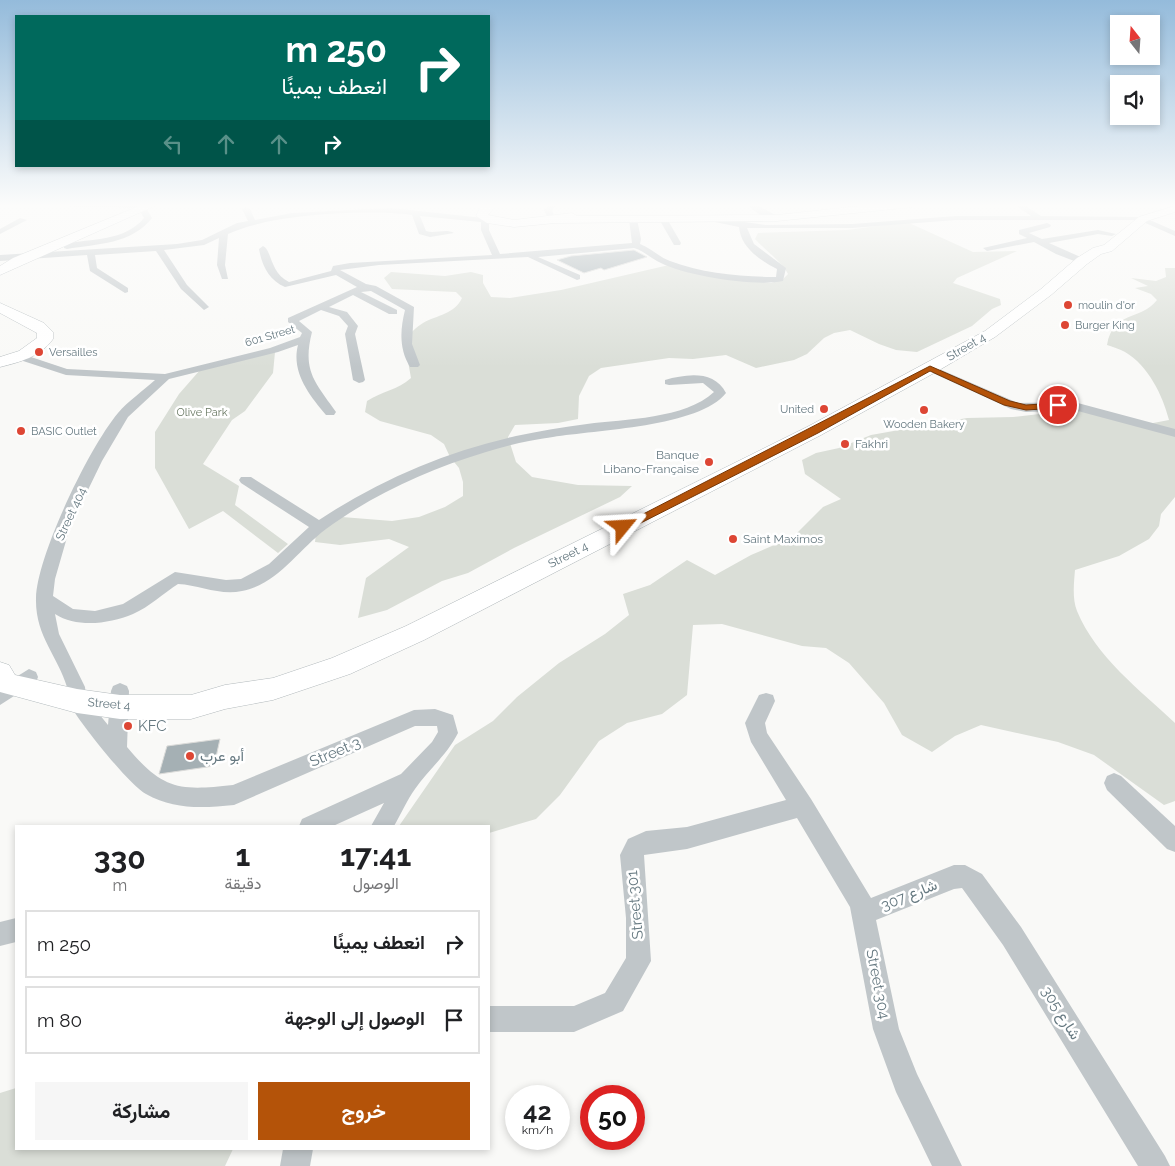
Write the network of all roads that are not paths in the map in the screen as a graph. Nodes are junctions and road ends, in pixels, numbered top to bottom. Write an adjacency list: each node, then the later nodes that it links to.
1 (25, 258): 11 (main road)
2 (92, 258): 16 (street)
3 (165, 258): 19 (street)
4 (222, 258): 13 (street)
5 (265, 258): 12 (street)
6 (480, 258): 12 (street)
7 (535, 258): 14 (street)
8 (658, 258): 9 (street)
9 (765, 258)
10 (1086, 258): 26 (main road, Street 4)
11 (0, 271)
12 (338, 272): 15 (street)
13 (225, 277)
14 (577, 278)
15 (364, 287): 17 (street, 601 Street); 25 (street)
16 (125, 290)
17 (352, 291): 18 (street, 601 Street); 21 (street)
18 (320, 306): 22 (street, 601 Street); 28 (street)
19 (204, 307)
20 (0, 308): 23 (main road)
21 (393, 312)
22 (305, 339): 27 (street, 601 Street); 30 (street)
23 (21, 357): 24 (main road); 27 (street)
24 (0, 362)
25 (414, 365)
26 (930, 368): 31 (street); 37 (main road, Street 4)
27 (165, 377): 34 (street, Street 404)
28 (359, 380)
29 (669, 382): 33 (street)
30 (330, 412)
31 (1175, 433)
32 (246, 480): 33 (street)
33 (319, 526): 34 (street)
34 (44, 599): 36 (street, Street 404)
35 (9, 681): 36 (main road, Street 4)
36 (76, 694): 37 (main road, Street 4); 39 (street, Street 3)
37 (120, 699): 39 (street)
38 (766, 701): 42 (street, Street 304)
39 (117, 749): 40 (street, Street 3)
40 (408, 781): 43 (street); 44 (street, Street 3)
41 (1114, 783): 45 (street)
42 (803, 806): 47 (street, Street 304); 50 (street, Street 301)
43 (312, 825)
44 (383, 825)
45 (1175, 840)
46 (954, 877): 47 (street, شارع 307); 54 (street, شارع 305)
47 (864, 913): 53 (street, Street 304)
48 (15, 930): 49 (street)
49 (0, 934)
50 (490, 1018)
51 (298, 1150): 52 (street)
52 (295, 1166)
53 (947, 1166)
54 (1155, 1166)

